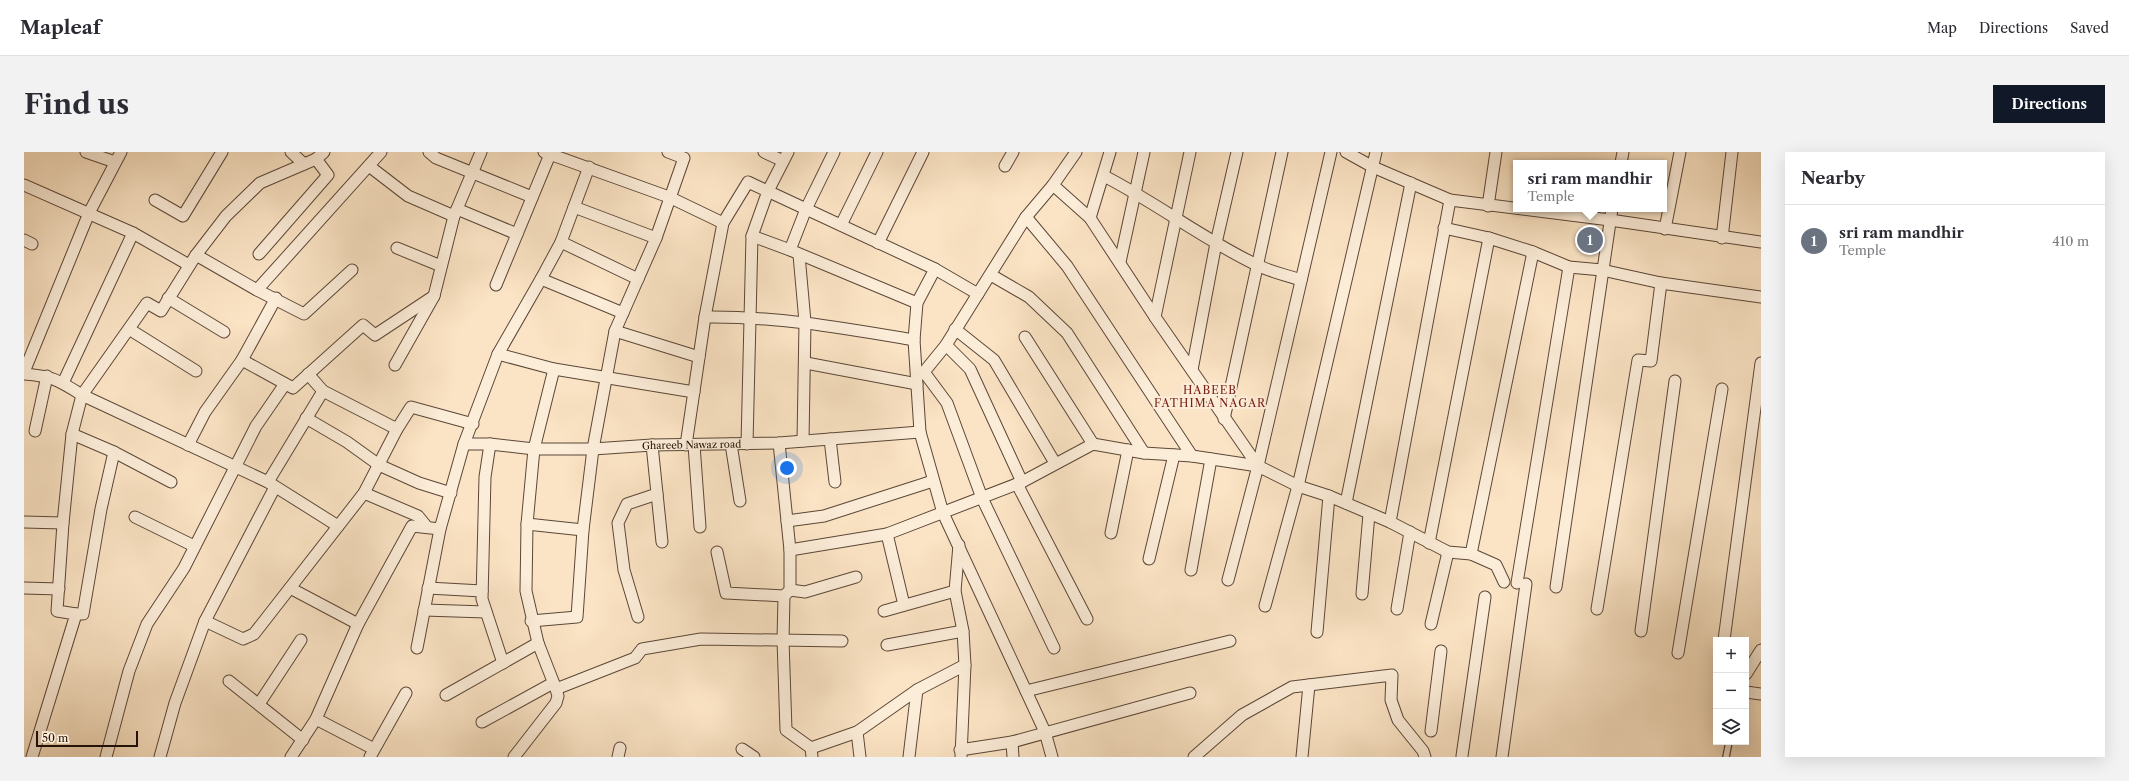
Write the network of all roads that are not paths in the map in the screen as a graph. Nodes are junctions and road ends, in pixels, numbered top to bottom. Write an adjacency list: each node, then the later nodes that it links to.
1 (86, 152): 29 (street)
2 (121, 152): 29 (street)
3 (291, 152): 30 (street)
4 (381, 152): 31 (street)
5 (430, 152): 35 (street)
6 (481, 152): 35 (street)
7 (668, 152): 43 (street)
8 (764, 152): 28 (street)
9 (834, 152): 49 (street)
10 (877, 152): 58 (street)
11 (923, 152): 69 (street)
12 (1013, 152): 32 (street)
13 (1076, 152): 39 (street)
14 (1110, 152): 36 (street)
15 (1144, 152): 41 (street)
16 (1190, 152): 55 (street)
17 (1237, 152): 70 (street)
18 (1282, 152): 79 (street)
19 (1331, 152): 87 (street)
20 (1346, 152): 33 (street)
21 (1376, 152): 33 (street)
22 (1496, 152): 46 (street)
23 (1680, 152): 60 (street)
24 (1732, 152): 66 (street)
25 (548, 153): 34 (street); 42 (street)
26 (217, 154): 44 (street)
27 (320, 156): 30 (street); 75 (street)
28 (785, 157): 40 (street)
29 (115, 162): 51 (street)
30 (304, 164): 74 (street)
31 (369, 166): 52 (street); 90 (street)
32 (1005, 166)
33 (1373, 167): 37 (street); 165 (street)
34 (589, 168): 43 (street); 47 (street)
35 (473, 172): 42 (street); 52 (street)
36 (1104, 176): 41 (street); 56 (street)
37 (1411, 183): 45 (street); 172 (street)
38 (24, 185): 51 (street)
39 (1053, 185): 54 (street); 56 (street)
40 (768, 191): 49 (street); 57 (street); 63 (street)
41 (1136, 192): 55 (street); 76 (street)
42 (532, 197): 62 (street)
43 (669, 197): 57 (street); 64 (street)
44 (155, 200)
45 (1450, 200): 46 (street); 59 (street)
46 (1488, 206): 48 (street)
47 (574, 207): 64 (street); 67 (street)
48 (1513, 208)
49 (806, 209): 58 (street); 72 (street)
50 (1580, 212): 53 (street)
51 (88, 213): 61 (street); 118 (street)
52 (456, 213): 62 (street); 78 (street)
53 (1611, 214): 60 (street); 83 (street)
54 (1026, 217): 84 (street); 154 (street)
55 (1176, 217): 70 (street); 100 (street)
56 (1090, 218): 76 (street)
57 (723, 223): 98 (street)
58 (841, 225): 69 (street)
59 (1444, 228): 65 (street); 178 (street)
60 (1665, 229): 66 (street)
61 (133, 233): 77 (street); 124 (street)
62 (517, 234): 89 (street)
63 (752, 236): 72 (street); 99 (street)
64 (656, 238): 86 (street)
65 (1489, 238): 73 (street); 190 (street)
66 (1722, 238): 68 (street)
67 (561, 242): 85 (street); 86 (street)
68 (1761, 242)
69 (878, 243): 81 (street)
70 (1216, 243): 79 (street); 116 (street)
71 (397, 248): 78 (street)
72 (794, 252): 96 (street); 101 (street)
73 (1533, 252): 80 (street); 196 (street)
74 (196, 254): 77 (street); 90 (street)
75 (259, 254)
76 (1120, 262): 100 (street)
77 (189, 265): 94 (street)
78 (441, 266): 92 (street)
79 (1258, 266): 87 (street); 131 (street)
80 (1568, 267): 83 (street); 282 (street)
81 (934, 269): 91 (street); 96 (street)
82 (352, 270): 95 (street)
83 (1602, 270): 88 (street); 202 (street)
84 (991, 275): 91 (street); 152 (street)
85 (541, 279): 97 (street); 109 (street)
86 (638, 279): 97 (street)
87 (1300, 280): 158 (street)
88 (1661, 283): 93 (street); 215 (street)
89 (496, 285)
90 (257, 290): 95 (street)
91 (978, 294): 103 (street)
92 (434, 296): 114 (street); 119 (street)
93 (1761, 297)
94 (168, 298): 102 (street); 105 (street)
95 (276, 298): 111 (street)
96 (917, 303): 107 (street)
97 (624, 313): 104 (street)
98 (705, 317): 99 (street); 110 (street)
99 (749, 317): 101 (street); 143 (street)
100 (1155, 317): 116 (street)
101 (806, 322): 107 (street); 112 (street)
102 (129, 329): 117 (street); 129 (street)
103 (955, 329): 108 (street); 156 (street)
104 (615, 331): 110 (street); 122 (street)
105 (224, 332)
106 (1025, 337): 144 (street)
107 (914, 340): 121 (street)
108 (946, 345): 121 (street); 163 (street)
109 (498, 354): 115 (street); 132 (street)
110 (699, 357): 128 (street)
111 (242, 360): 125 (street); 147 (street)
112 (806, 363): 121 (street); 138 (street)
113 (1761, 363): 229 (street)
114 (395, 364)
115 (554, 369): 122 (street); 148 (street)
116 (1192, 370): 131 (street)
117 (196, 371)
118 (24, 373): 120 (street)
119 (308, 374): 125 (street); 127 (street)
120 (47, 376): 124 (street); 134 (street)
121 (919, 377): 135 (street); 170 (street)
122 (606, 378): 128 (street); 149 (street)
123 (1674, 381): 227 (street)
124 (63, 383): 129 (street)
125 (285, 384): 159 (street)
126 (1722, 389): 240 (street)
127 (323, 391): 130 (street); 133 (street)
128 (694, 392): 146 (street)
129 (82, 395): 136 (street); 147 (street)
130 (306, 418): 157 (street); 164 (street)
131 (1224, 419): 158 (street)
132 (473, 424): 133 (street); 140 (street)
133 (397, 429): 157 (street)
134 (35, 431)
135 (920, 432): 137 (street, Ghareeb Nawaz road); 160 (street)
136 (72, 434): 151 (street); 179 (street)
137 (830, 439): 138 (street, Ghareeb Nawaz road); 162 (street)
138 (803, 441): 139 (street, Ghareeb Nawaz road)
139 (779, 443): 143 (street, Ghareeb Nawaz road); 176 (street)
140 (464, 444): 141 (street, Ghareeb Nawaz road); 166 (street)
141 (490, 444): 148 (street, Ghareeb Nawaz road); 207 (street)
142 (731, 444): 143 (street, Ghareeb Nawaz road); 146 (street, Ghareeb Nawaz road); 171 (street)
143 (747, 444)
144 (1093, 444): 150 (street); 156 (street)
145 (652, 445): 146 (street, Ghareeb Nawaz road); 149 (street, Ghareeb Nawaz road); 168 (street)
146 (690, 445): 183 (street)
147 (188, 446): 159 (street)
148 (534, 449): 149 (street, Ghareeb Nawaz road); 180 (street)
149 (593, 449): 185 (street)
150 (1128, 450): 152 (street); 187 (street)
151 (114, 452): 161 (street); 219 (street)
152 (1144, 453): 153 (street)
153 (1174, 455): 154 (street); 197 (street)
154 (1192, 456): 155 (street)
155 (1211, 459): 158 (street); 198 (street)
156 (1055, 463): 163 (street)
157 (379, 465): 166 (street); 167 (street)
158 (1258, 466): 165 (street); 200 (street)
159 (235, 467): 164 (street); 192 (street)
160 (933, 481): 173 (street); 176 (street)
161 (170, 482)
162 (835, 482)
163 (1020, 483): 170 (street); 221 (street)
164 (271, 485): 181 (street); 222 (street)
165 (1298, 486): 169 (street); 213 (street)
166 (451, 493): 184 (street)
167 (364, 494): 181 (street); 182 (street)
168 (657, 494): 189 (street); 220 (street)
169 (1329, 496): 172 (street); 228 (street)
170 (982, 498): 173 (street); 237 (street)
171 (740, 501)
172 (1346, 503): 174 (street)
173 (943, 513): 188 (street); 191 (street)
174 (1370, 514): 178 (street); 210 (street)
175 (135, 517): 192 (street)
176 (787, 521): 193 (street)
177 (24, 522): 179 (street)
178 (1390, 522): 186 (street)
179 (63, 523): 206 (street)
180 (528, 524): 185 (street); 223 (street)
181 (338, 526): 204 (street)
182 (427, 527): 184 (street); 224 (street)
183 (700, 527)
184 (440, 529): 205 (street)
185 (583, 530): 223 (street)
186 (1410, 532): 190 (street); 214 (street)
187 (1111, 533)
188 (887, 534): 193 (street); 212 (street)
189 (662, 542)
190 (1429, 543): 195 (street)
191 (959, 544): 208 (street); 248 (street)
192 (194, 546): 270 (street)
193 (790, 550): 209 (street)
194 (717, 552): 209 (street)
195 (1448, 552): 196 (street); 225 (street)
196 (1471, 554): 201 (street)
197 (1149, 559)
198 (1191, 570)
199 (856, 577): 209 (street)
200 (1228, 580)
201 (1504, 582)
202 (1556, 587)
203 (24, 588): 206 (street)
204 (290, 588): 222 (street); 224 (street)
205 (428, 588): 207 (street); 216 (street)
206 (59, 589): 219 (street)
207 (482, 591): 218 (street)
208 (955, 591): 212 (street); 226 (street)
209 (787, 593): 231 (street)
210 (1362, 594)
211 (1485, 597): 268 (street)
212 (904, 605): 217 (street)
213 (1265, 606)
214 (1397, 609)
215 (1597, 609)
216 (424, 610): 218 (street); 236 (street)
217 (884, 611)
218 (486, 612): 241 (street)
219 (76, 614): 269 (street)
220 (638, 617)
221 (1087, 619)
222 (205, 621): 271 (street)
223 (531, 621): 234 (street)
224 (358, 624): 255 (street)
225 (1431, 624)
226 (963, 631): 235 (street); 242 (street)
227 (1641, 631)
228 (1317, 632)
229 (1724, 637)
230 (301, 640): 254 (street)
231 (783, 640): 232 (street); 246 (street); 264 (street)
232 (842, 641)
233 (1230, 641): 248 (street)
234 (538, 643): 241 (street); 246 (street)
235 (886, 644)
236 (417, 648)
237 (1054, 648)
238 (1761, 650): 243 (street)
239 (1440, 651): 259 (street)
240 (1678, 654)
241 (503, 663): 253 (street)
242 (965, 665): 247 (street); 267 (street)
243 (1747, 673)
244 (229, 681): 254 (street)
245 (1309, 685): 266 (street); 280 (street); 281 (street)
246 (555, 686): 256 (street); 273 (street)
247 (917, 690): 257 (street); 276 (street)
248 (1026, 691): 258 (street)
249 (1749, 692): 252 (street)
250 (406, 693): 265 (street)
251 (1190, 693): 258 (street)
252 (1761, 694)
253 (446, 696)
254 (259, 704): 260 (street)
255 (316, 719): 260 (street); 265 (street)
256 (482, 722)
257 (857, 732): 264 (street); 275 (street)
258 (1045, 732): 261 (street); 278 (street)
259 (1431, 732)
260 (303, 740): 272 (street)
261 (1012, 742): 267 (street); 277 (street)
262 (1728, 745): 283 (lane)
263 (742, 749): 274 (street)
264 (812, 752)
265 (372, 753)
266 (1201, 753): 279 (street)
267 (961, 754)
268 (1462, 756)
269 (32, 757)
270 (106, 757)
271 (160, 757)
272 (292, 757)
273 (514, 757)
274 (754, 757)
275 (860, 757)
276 (909, 757)
277 (1013, 757)
278 (1052, 757)
279 (1194, 757)
280 (1302, 757)
281 (1425, 757)
282 (1502, 757)
283 (1726, 757)

